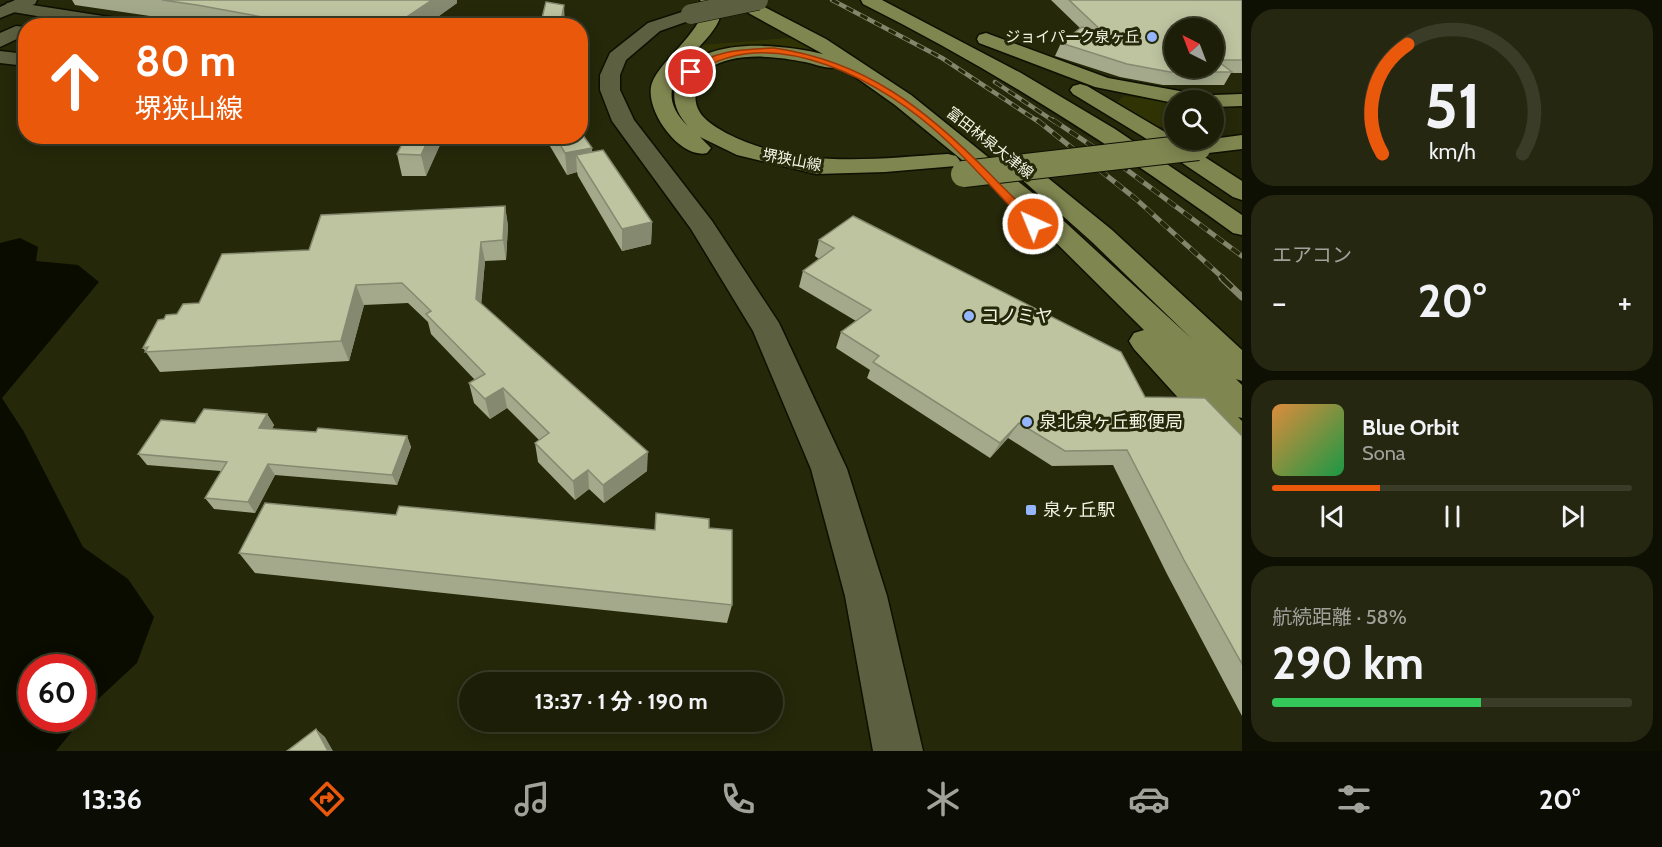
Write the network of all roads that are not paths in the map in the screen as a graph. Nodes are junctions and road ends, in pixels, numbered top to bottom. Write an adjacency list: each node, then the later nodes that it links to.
1 (738, 0): 15 (main road)
2 (758, 0): 7 (street, bridge)
3 (765, 0): 27 (main road, 富田林泉大津線)
4 (869, 0): 26 (main road)
5 (890, 0): 8 (main road)
6 (14, 7): 9 (street)
7 (689, 7): 24 (main road, 堺狭山線); 30 (street)
8 (916, 11): 14 (main road); 25 (main road)
9 (86, 18)
10 (18, 32): 11 (street)
11 (0, 41)
12 (0, 57): 13 (street)
13 (18, 59)
14 (1164, 96)
15 (903, 100): 24 (main road); 24 (main road, 堺狭山線)
16 (1224, 100): 17 (main road)
17 (1242, 100)
18 (1242, 127): 19 (main road, 堺狭山線)
19 (1224, 133)
20 (1164, 136): 24 (main road, 堺狭山線)
21 (1224, 140): 23 (main road, 堺狭山線)
22 (1164, 142): 24 (main road, 堺狭山線, bridge)
23 (1242, 142)
24 (954, 157): 28 (main road); 29 (main road)
25 (1242, 192)
26 (1242, 227)
27 (1242, 369)
28 (1242, 405)
29 (1242, 444)
30 (898, 751)

